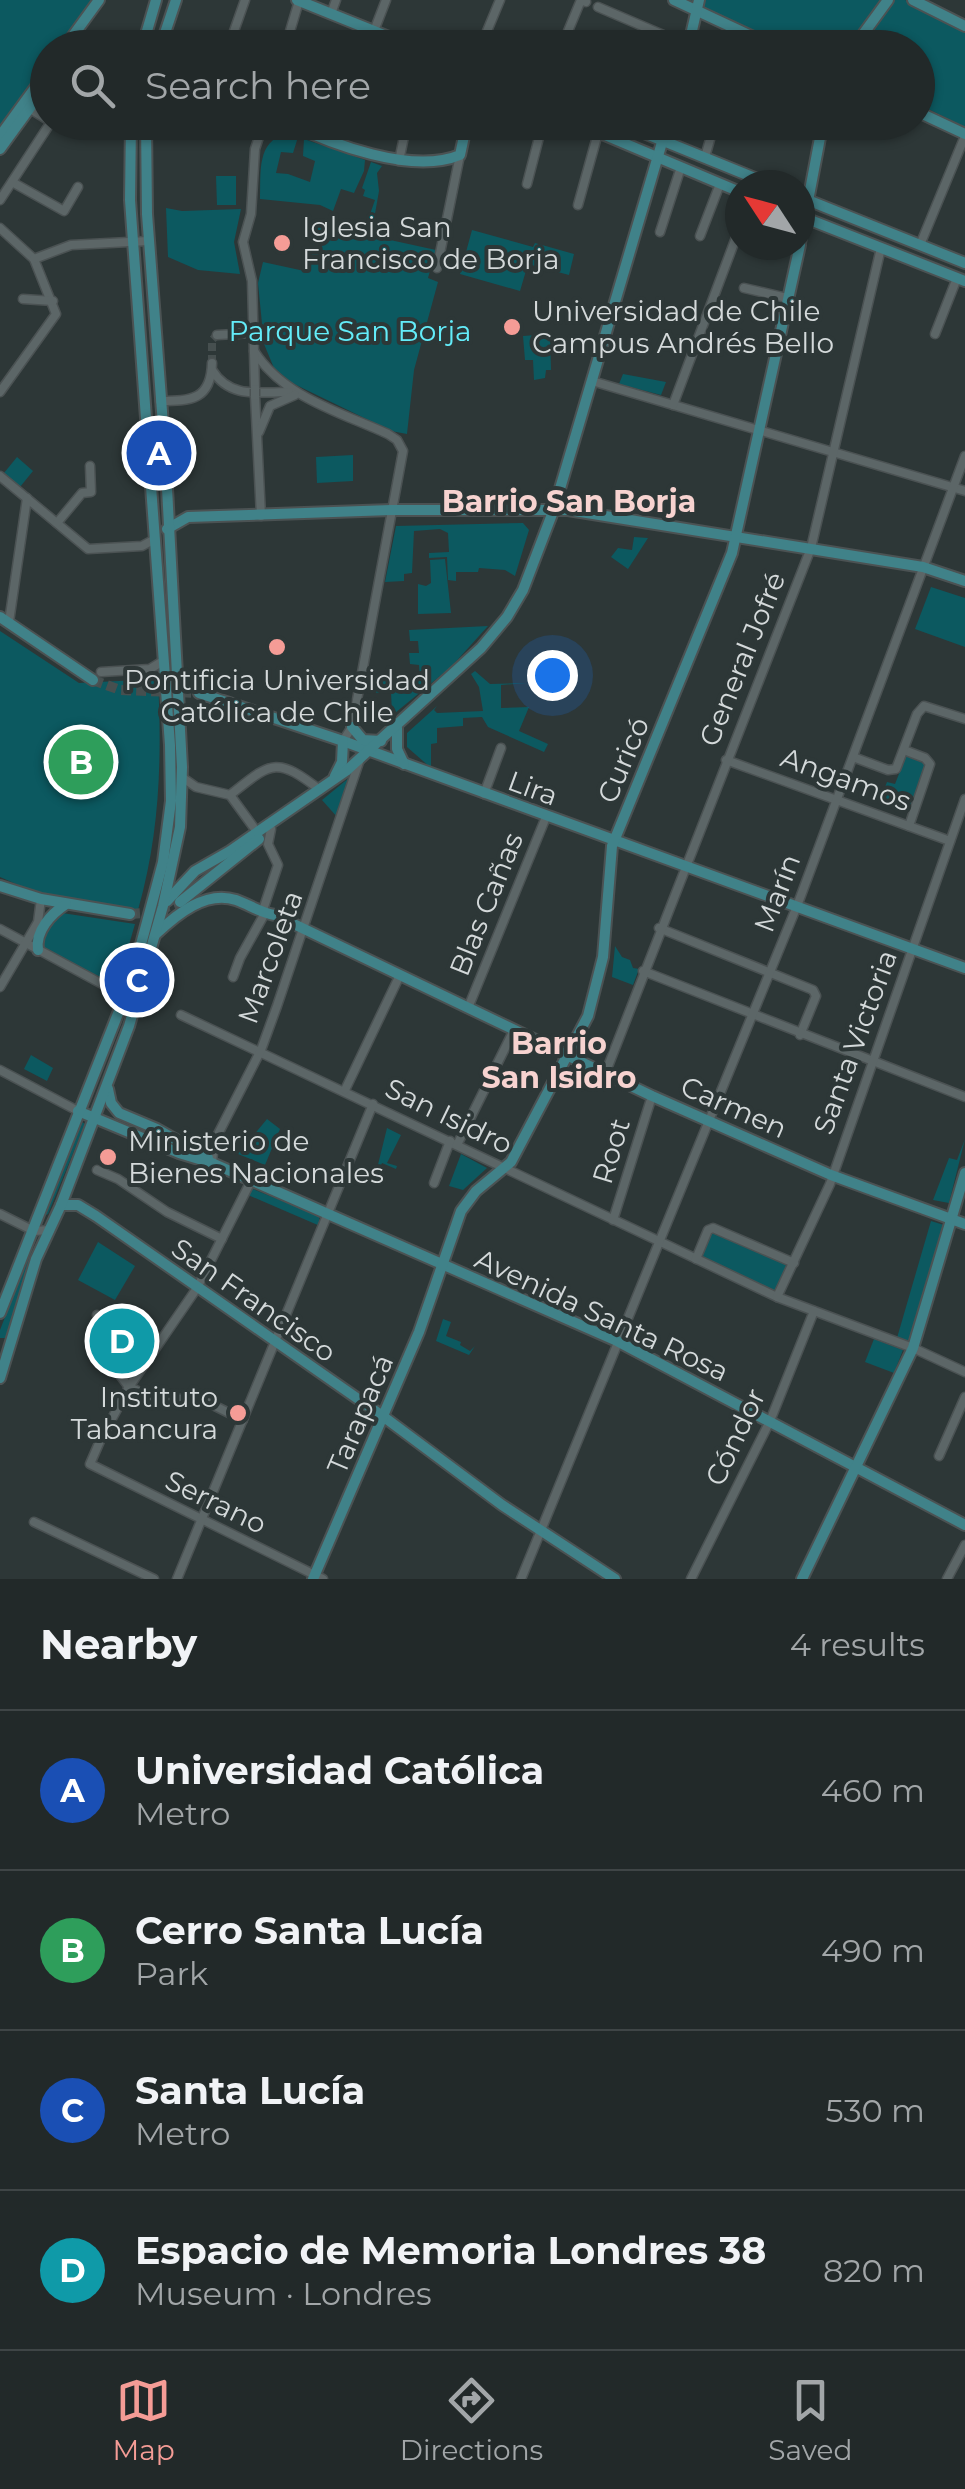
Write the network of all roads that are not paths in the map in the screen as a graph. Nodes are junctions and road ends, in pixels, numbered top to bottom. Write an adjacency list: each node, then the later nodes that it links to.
1 (100, 0): 17 (main road)
2 (156, 0): 18 (main road)
3 (176, 0): 19 (main road)
4 (245, 0): 20 (street)
5 (298, 0): 15 (main road); 21 (street)
6 (336, 0): 15 (street)
7 (386, 0): 23 (street)
8 (500, 0): 24 (street)
9 (674, 0): 13 (main road)
10 (888, 0): 29 (main road)
11 (913, 0): 16 (main road)
12 (583, 1): 25 (street)
13 (701, 4): 27 (main road); 28 (main road)
14 (598, 7): 26 (street)
15 (331, 14): 22 (main road)
16 (965, 26)
17 (78, 30)
18 (147, 30)
19 (166, 30)
20 (234, 30)
21 (290, 30)
22 (371, 30)
23 (374, 30)
24 (488, 30)
25 (569, 30)
26 (650, 30)
27 (693, 30)
28 (738, 30)
29 (866, 30)
30 (30, 95): 34 (main road)
31 (29, 108): 48 (main road)
32 (935, 120): 33 (main road)
33 (965, 135): 70 (street)
34 (0, 136)
35 (37, 140): 56 (street)
36 (131, 140): 68 (main road)
37 (146, 140): 69 (main road)
38 (258, 140): 82 (street)
39 (340, 140): 52 (main road)
40 (404, 140): 52 (street)
41 (463, 140): 49 (main road)
42 (538, 140): 57 (street)
43 (596, 140): 63 (street)
44 (618, 140): 50 (main road)
45 (662, 140): 50 (main road); 51 (main road)
46 (710, 140): 51 (street)
47 (819, 140): 55 (main road, Curicó)
48 (0, 148)
49 (460, 155): 52 (main road); 76 (street)
50 (657, 156): 53 (main road); 86 (main road)
51 (706, 157): 54 (main road)
52 (400, 160)
53 (681, 167): 58 (main road); 66 (street)
54 (737, 170)
55 (812, 170)
56 (12, 182): 59 (street); 61 (street)
57 (527, 184)
58 (720, 184): 60 (main road); 67 (street)
59 (78, 186)
60 (725, 186)
61 (0, 200)
62 (815, 202): 70 (main road)
63 (578, 205)
64 (815, 222): 71 (main road)
65 (0, 228): 72 (street)
66 (660, 232)
67 (700, 236)
68 (133, 242): 69 (street); 72 (street); 106 (main road)
69 (148, 242): 89 (main road)
70 (920, 245): 75 (main road)
71 (882, 248): 77 (main road); 93 (street, General Jofré)
72 (34, 259): 81 (street)
73 (728, 260): 90 (street)
74 (796, 260): 79 (main road, Curicó)
75 (965, 263)
76 (437, 268)
77 (961, 280): 83 (street)
78 (744, 288): 79 (street)
79 (788, 298): 91 (main road, Curicó)
80 (22, 299): 81 (street)
81 (53, 302): 87 (street)
82 (253, 333): 84 (street); 85 (street)
83 (936, 334)
84 (218, 335)
85 (254, 351): 88 (street); 92 (street)
86 (592, 381): 90 (street); 100 (main road)
87 (0, 392)
88 (296, 393): 89 (street); 92 (street); 101 (street)
89 (160, 400): 104 (main road)
90 (673, 405): 91 (street)
91 (758, 429): 93 (street); 105 (main road, Curicó)
92 (257, 437): 102 (street)
93 (834, 452): 97 (street); 107 (street, General Jofré)
94 (965, 456): 97 (street, Marín)
95 (90, 466): 103 (street)
96 (0, 476): 99 (street)
97 (953, 487): 98 (street); 108 (street, Marín)
98 (965, 492)
99 (27, 498): 103 (street); 110 (street)
100 (554, 509): 101 (main road); 105 (main road); 115 (main road)
101 (391, 510): 102 (main road); 116 (street)
102 (261, 516): 104 (main road)
103 (57, 524): 106 (street)
104 (169, 528): 106 (main road); 125 (main road)
105 (735, 536): 107 (main road); 138 (main road, Curicó)
106 (155, 539): 111 (main road)
107 (811, 548): 108 (main road); 123 (street, General Jofré)
108 (923, 567): 109 (main road); 122 (street, Marín)
109 (965, 581)
110 (5, 620): 112 (main road)
111 (163, 661): 112 (street); 159 (main road)
112 (97, 676)
113 (199, 693): 118 (main road, Lira)
114 (965, 720): 120 (street)
115 (398, 726): 117 (main road); 124 (main road)
116 (352, 727): 117 (main road); 118 (street)
117 (382, 740): 121 (main road)
118 (343, 742): 121 (main road, Lira); 126 (main road)
119 (501, 748): 128 (street)
120 (904, 750): 122 (street); 134 (street)
121 (365, 756): 124 (main road, Lira); 126 (main road); 149 (street, Marcoleta)
122 (852, 757): 131 (street, Marín)
123 (726, 760): 131 (street, Angamos); 139 (street, General Jofré)
124 (405, 765): 128 (main road, Lira)
125 (182, 778): 129 (street); 143 (main road)
126 (332, 781): 127 (main road)
127 (320, 790): 129 (street); 132 (main road)
128 (484, 794): 133 (main road, Lira)
129 (230, 795): 136 (street)
130 (965, 799): 137 (street, Santa Victoria)
131 (836, 800): 134 (street, Angamos); 144 (street, Marín)
132 (289, 812): 135 (main road); 136 (main road)
133 (546, 816): 138 (main road, Lira); 161 (street, Blas Cañas)
134 (909, 826): 137 (street, Angamos)
135 (272, 829): 145 (street); 145 (main road, Carmen)
136 (257, 832): 143 (main road)
137 (950, 840): 152 (street, Santa Victoria)
138 (614, 841): 139 (main road, Lira); 167 (main road, Curicó)
139 (684, 866): 144 (main road, Lira); 147 (street, General Jofré)
140 (0, 886): 141 (main road)
141 (41, 898): 142 (main road); 151 (street)
142 (66, 904): 146 (main road); 153 (main road)
143 (163, 906): 150 (main road)
144 (797, 906): 152 (main road, Lira); 156 (street, Marín)
145 (268, 912): 149 (main road, Carmen); 150 (main road, Carmen); 158 (street)
146 (130, 914)
147 (659, 928): 155 (street, General Jofré); 156 (street)
148 (0, 929): 151 (street)
149 (305, 930): 157 (main road, Carmen); 166 (street, Marcoleta)
150 (155, 934): 171 (main road)
151 (26, 944): 153 (street); 160 (street)
152 (912, 948): 154 (main road, Lira); 168 (street, Santa Victoria)
153 (38, 950): 159 (street)
154 (965, 968)
155 (643, 971): 163 (street); 170 (street, General Jofré)
156 (771, 972): 163 (street, Marín); 165 (street)
157 (400, 975): 161 (main road, Carmen); 172 (street)
158 (233, 977)
159 (132, 978): 176 (main road)
160 (0, 987)
161 (468, 1008): 164 (main road, Carmen)
162 (181, 1015): 166 (street, San Isidro)
163 (752, 1016): 165 (street); 178 (street, Marín)
164 (514, 1030): 167 (main road, Carmen); 179 (street)
165 (800, 1034): 168 (street)
166 (261, 1050): 172 (street, San Isidro); 180 (street, Marcoleta)
167 (570, 1056): 170 (main road, Carmen); 181 (main road, Curicó)
168 (871, 1062): 174 (street); 184 (street, Santa Victoria)
169 (0, 1070): 176 (street)
170 (605, 1074): 173 (main road, Carmen)
171 (108, 1086): 177 (main road); 180 (main road, Avenida Santa Rosa)
172 (345, 1090): 175 (street, San Isidro)
173 (652, 1096): 178 (main road, Carmen); 191 (street, Root)
174 (965, 1097)
175 (374, 1104): 179 (street, San Isidro); 189 (street)
176 (78, 1111): 177 (main road, Avenida Santa Rosa); 193 (main road)
177 (94, 1118): 180 (main road, Avenida Santa Rosa); 187 (main road)
178 (708, 1121): 184 (main road, Carmen); 196 (street, Marín)
179 (453, 1143): 181 (street, San Isidro); 186 (street)
180 (212, 1163): 185 (main road, Avenida Santa Rosa)
181 (498, 1169): 191 (street, San Isidro); 197 (main road, Curicó)
182 (97, 1170): 195 (street)
183 (965, 1173): 190 (main road)
184 (832, 1175): 190 (main road, Carmen); 201 (street, Santa Victoria)
185 (251, 1181): 189 (main road, Avenida Santa Rosa); 195 (street)
186 (434, 1183)
187 (61, 1205): 194 (main road); 202 (main road, San Francisco)
188 (0, 1214): 193 (street)
189 (328, 1215): 198 (main road, Avenida Santa Rosa); 208 (street)
190 (952, 1219): 192 (main road, Carmen); 209 (main road)
191 (613, 1220): 196 (street, San Isidro)
192 (965, 1224)
193 (31, 1230): 194 (street); 205 (main road)
194 (50, 1230): 210 (main road)
195 (222, 1239): 202 (street)
196 (658, 1241): 199 (street, San Isidro); 207 (street, Marín)
197 (448, 1246): 198 (main road); 200 (main road, Curicó)
198 (426, 1257): 200 (main road, Avenida Santa Rosa)
199 (696, 1259): 201 (street); 203 (street, San Isidro)
200 (444, 1264): 207 (main road, Avenida Santa Rosa); 215 (main road, Tarapacá)
201 (794, 1264): 203 (street, Santa Victoria)
202 (197, 1288): 208 (main road, San Francisco); 213 (street)
203 (777, 1297): 204 (street, San Isidro)
204 (814, 1311): 209 (street, San Isidro); 217 (street, Cóndor)
205 (0, 1313)
206 (97, 1315): 213 (street)
207 (617, 1341): 217 (main road, Avenida Santa Rosa); 223 (street, Marín)
208 (275, 1342): 215 (main road, San Francisco); 216 (street)
209 (913, 1348): 211 (street, San Isidro); 219 (main road)
210 (4, 1350): 212 (main road)
211 (965, 1372)
212 (0, 1378)
213 (129, 1386): 216 (street); 220 (street, Serrano)
214 (965, 1397): 218 (street)
215 (384, 1418): 223 (main road, San Francisco); 225 (main road, Tarapacá)
216 (243, 1420): 220 (street)
217 (770, 1421): 219 (main road, Avenida Santa Rosa); 230 (street, Cóndor)
218 (939, 1456)
219 (855, 1466): 222 (main road, Avenida Santa Rosa); 231 (main road)
220 (202, 1520): 225 (street, Serrano); 227 (street)
221 (34, 1522): 226 (street)
222 (965, 1525)
223 (540, 1531): 228 (street, Marín); 229 (main road, San Francisco)
224 (965, 1545): 232 (street)
225 (317, 1578)
226 (154, 1579)
227 (177, 1579)
228 (520, 1579)
229 (615, 1579)
230 (691, 1579)
231 (802, 1579)
232 (947, 1579)

